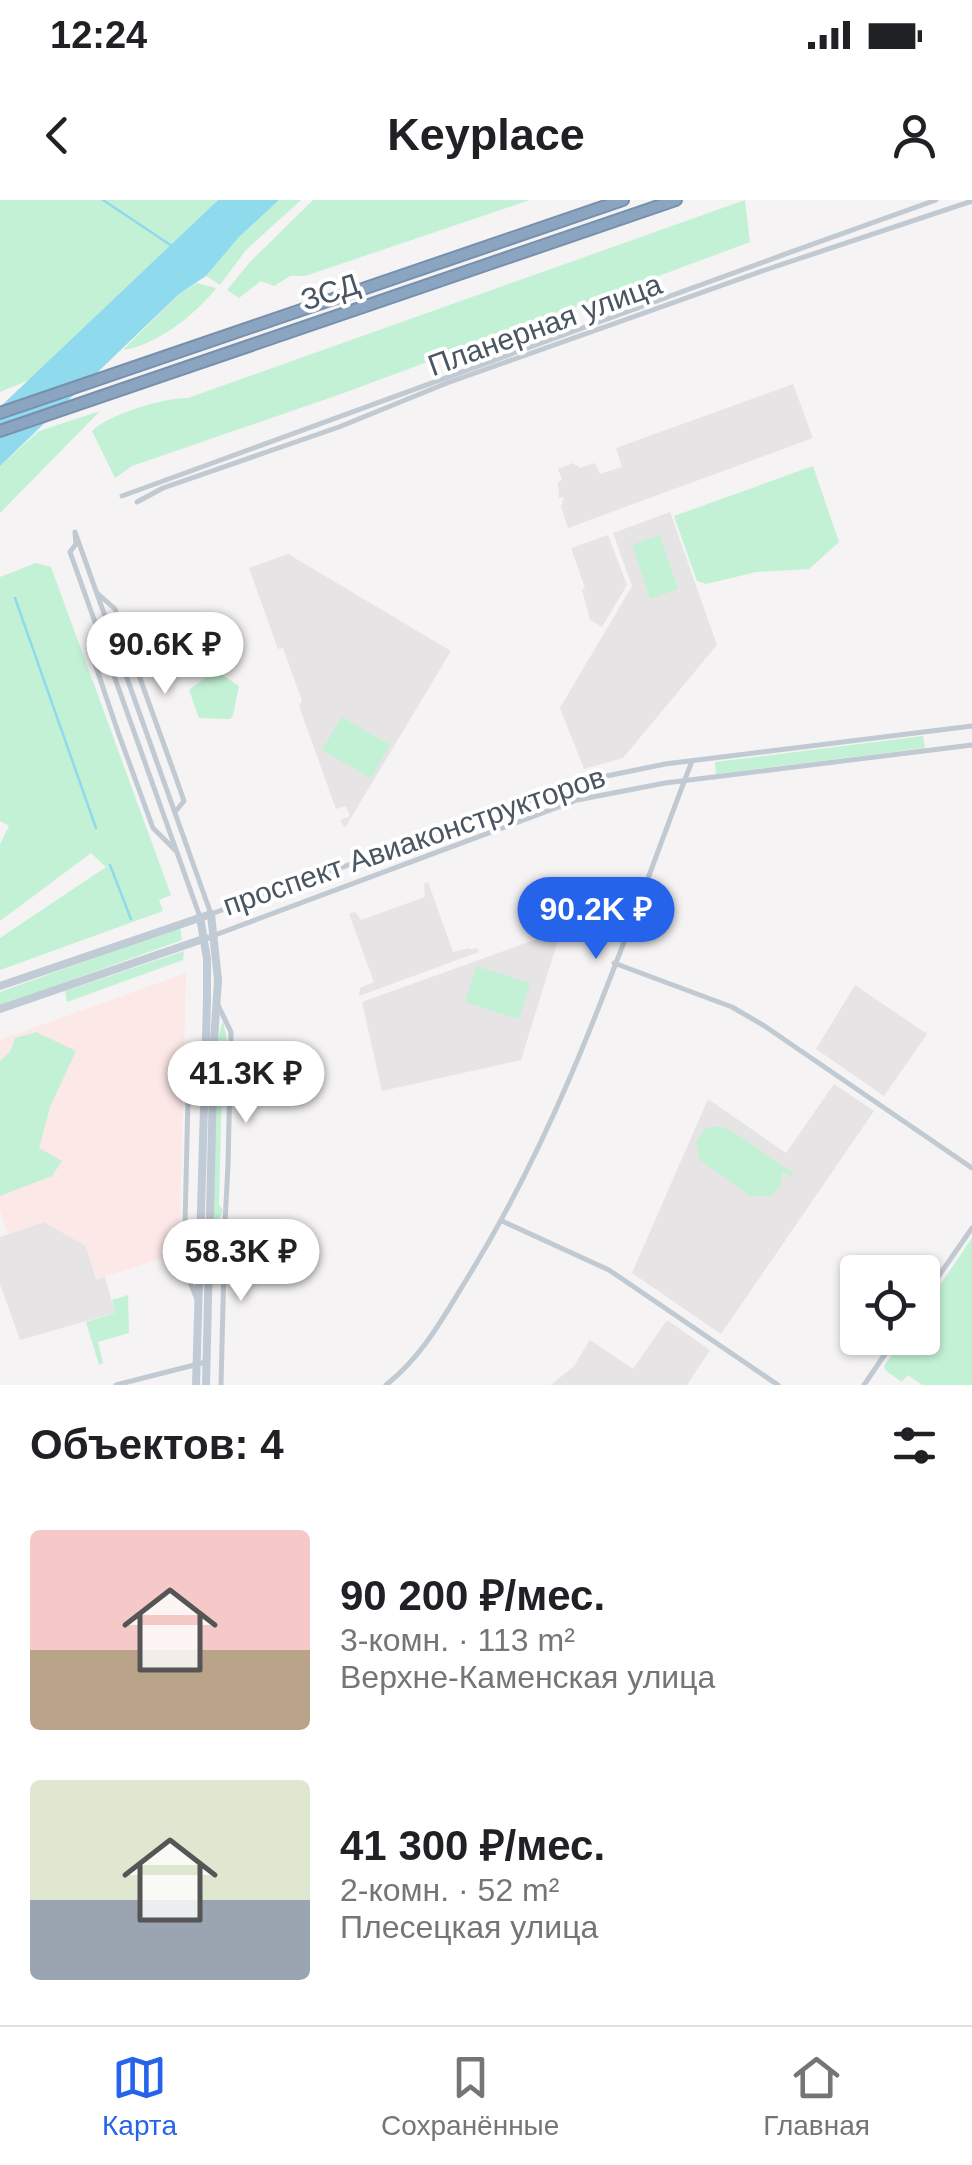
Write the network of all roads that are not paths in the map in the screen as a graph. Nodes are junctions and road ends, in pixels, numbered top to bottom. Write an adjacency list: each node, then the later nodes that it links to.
1 (623, 200): 5 (highway, ЗСД)
2 (676, 200): 6 (highway, ЗСД)
3 (936, 200): 7 (street, Планерная улица)
4 (972, 201): 8 (street, Планерная улица)
5 (0, 413)
6 (0, 431)
7 (122, 496)
8 (137, 502)
9 (96, 592): 10 (street); 15 (street); 15 (street)
10 (97, 628): 16 (street); 16 (street)
11 (972, 726): 13 (street, проспект Авиаконструкторов)
12 (972, 746): 14 (street, проспект Авиаконструкторов)
13 (692, 762): 14 (street); 17 (street, проспект Авиаконструкторов)
14 (684, 782): 19 (street, проспект Авиаконструкторов); 21 (street)
15 (175, 812): 17 (street)
16 (176, 851): 18 (street)
17 (211, 914): 18 (street, проспект Авиаконструкторов); 19 (street)
18 (200, 916): 20 (street); 22 (street, проспект Авиаконструкторов)
19 (215, 934): 20 (street, проспект Авиаконструкторов); 23 (street)
20 (203, 939): 24 (street, проспект Авиаконструкторов); 25 (street)
21 (614, 963): 26 (street); 27 (street)
22 (0, 986)
23 (217, 1004): 28 (street); 30 (street)
24 (0, 1009)
25 (206, 1063): 32 (street); 32 (street)
26 (972, 1168)
27 (502, 1221): 39 (street); 40 (street)
28 (225, 1223): 30 (street); 38 (street)
29 (972, 1228): 31 (street)
30 (208, 1245): 34 (street)
31 (940, 1274)
32 (198, 1301): 34 (street)
33 (884, 1355): 41 (street)
34 (201, 1362): 35 (street); 36 (street); 37 (street)
35 (116, 1385)
36 (196, 1385)
37 (206, 1385)
38 (222, 1385)
39 (386, 1385)
40 (778, 1385)
41 (864, 1385)

